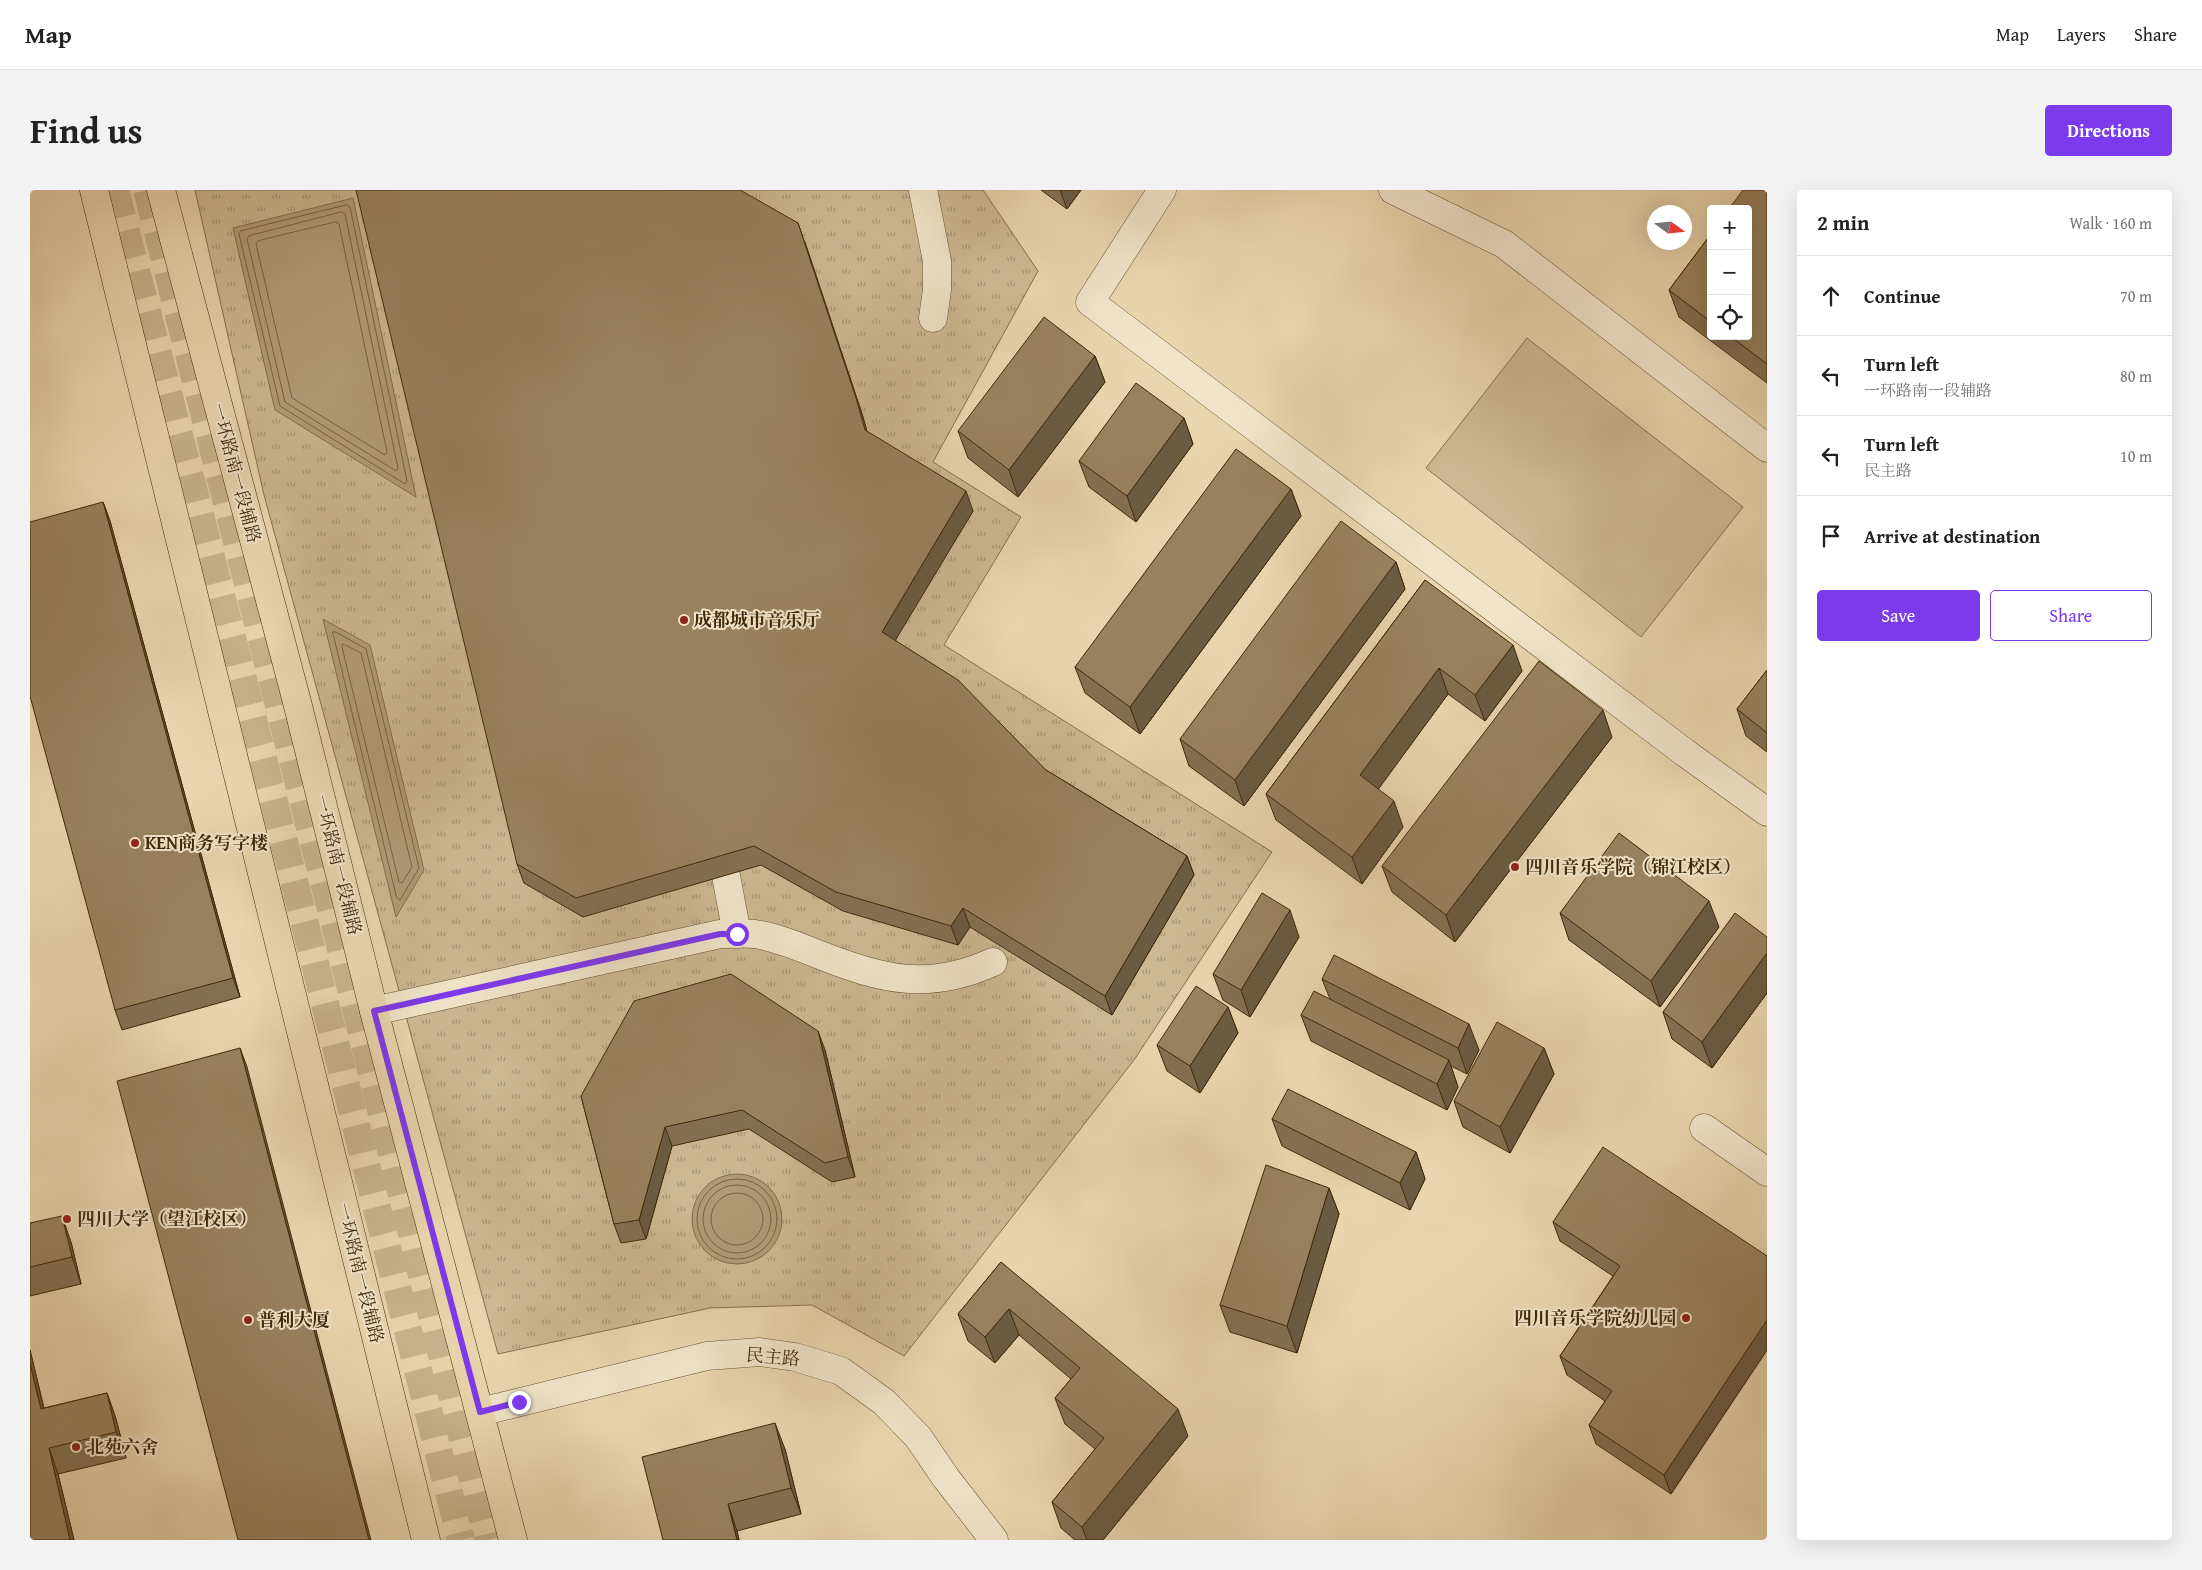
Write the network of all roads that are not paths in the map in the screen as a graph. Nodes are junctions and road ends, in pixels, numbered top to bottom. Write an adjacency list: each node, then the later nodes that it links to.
1 (94, 190): 16 (main road, 一环路南一段辅路)
2 (161, 190): 12 (main road, 一环路南一段辅路)
3 (923, 190): 6 (street)
4 (1162, 190): 8 (street)
5 (1392, 190): 7 (street)
6 (933, 318)
7 (1767, 448)
8 (1767, 812)
9 (726, 876): 10 (street)
10 (737, 934): 11 (street); 12 (street)
11 (993, 962)
12 (374, 1011): 15 (main road, 一环路南一段辅路)
13 (1704, 1128): 14 (street)
14 (1767, 1172)
15 (480, 1412): 17 (main road, 一环路南一段辅路); 18 (street, 民主路)
16 (426, 1540)
17 (513, 1540)
18 (994, 1540)

